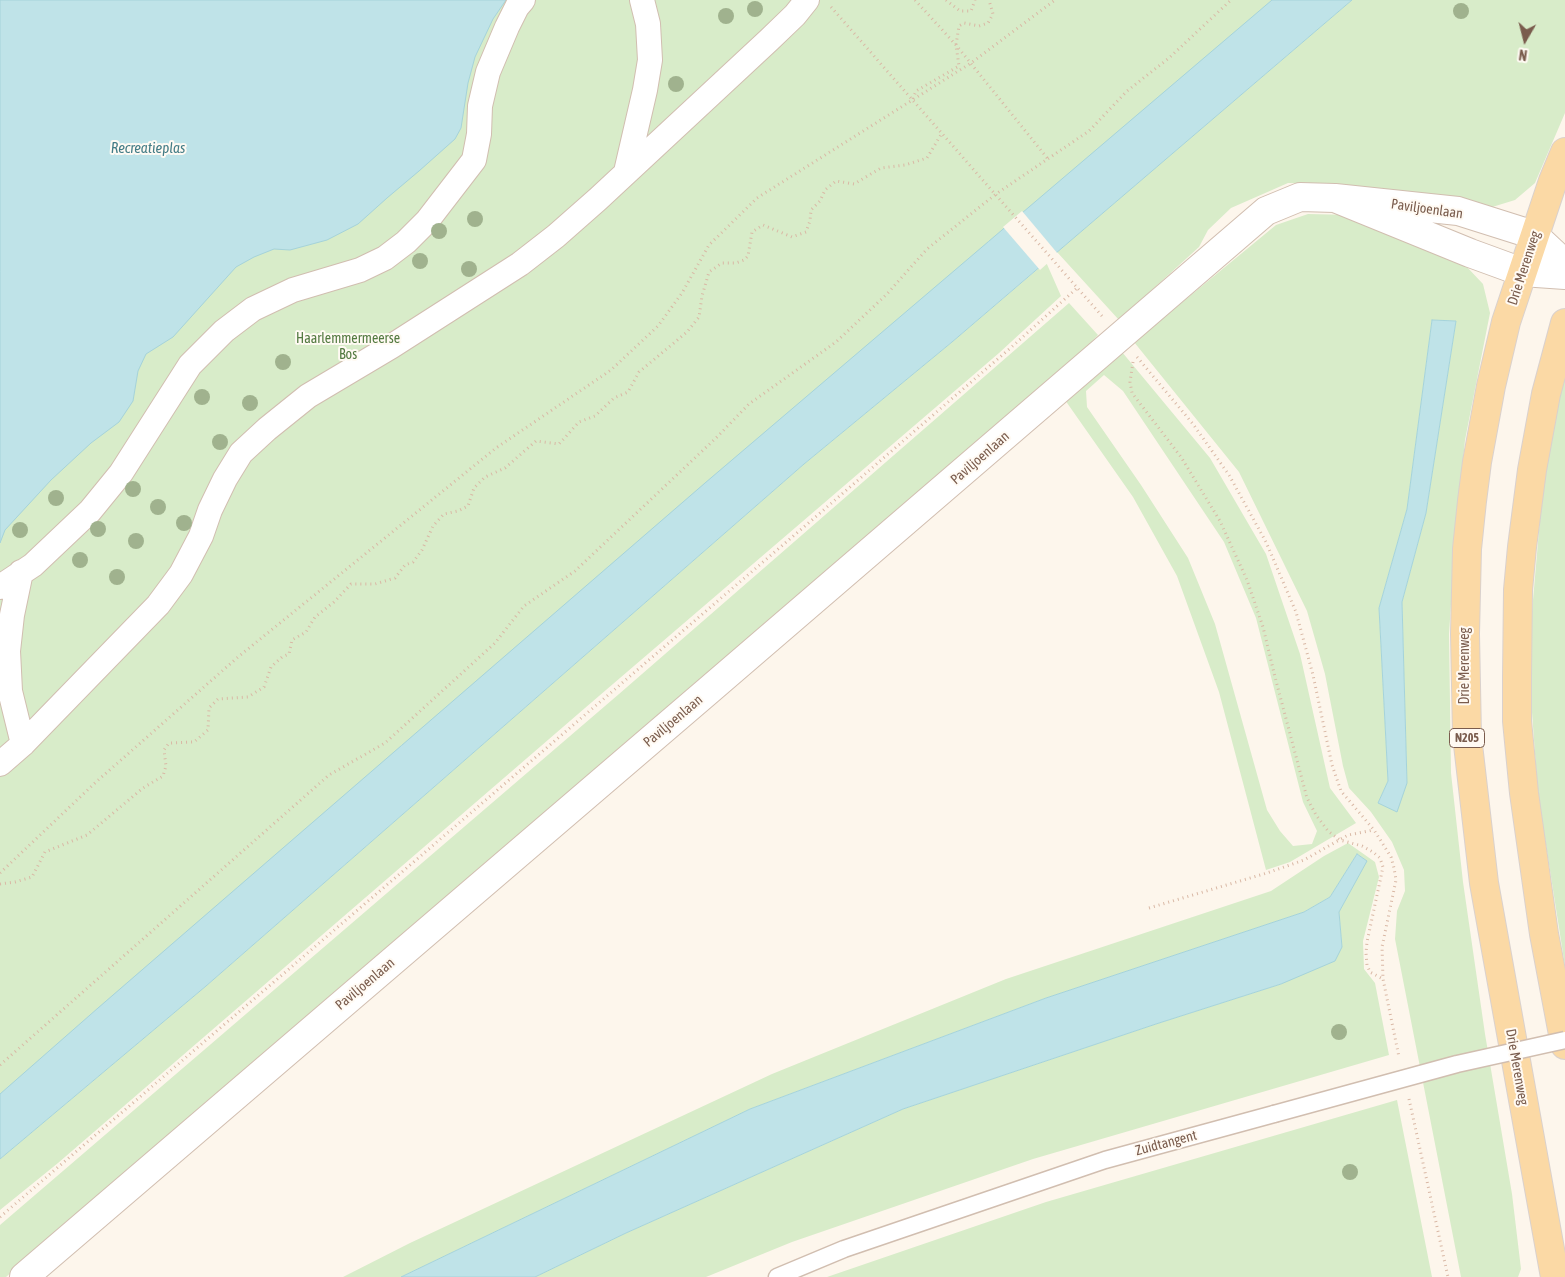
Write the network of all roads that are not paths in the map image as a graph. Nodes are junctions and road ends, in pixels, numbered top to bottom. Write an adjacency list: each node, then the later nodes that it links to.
1 (523, 0): 12 (street)
2 (642, 0): 5 (street)
3 (807, 0): 5 (street)
4 (1565, 152): 7 (main road, Drie Merenweg / N205)
5 (626, 172): 14 (street)
6 (1336, 198): 7 (street, Paviljoenlaan); 9 (street, Paviljoenlaan); 18 (street, Paviljoenlaan)
7 (1534, 235): 8 (street, Paviljoenlaan); 9 (main road, Drie Merenweg / N205)
8 (1565, 264)
9 (1522, 272): 10 (street, Paviljoenlaan); 20 (main road, Drie Merenweg / N205)
10 (1565, 275)
11 (1565, 323): 17 (main road)
12 (21, 572): 13 (street); 14 (street)
13 (0, 587)
14 (22, 744): 15 (street)
15 (0, 764)
16 (1565, 1040): 19 (lane, Zuidtangent, bridge)
17 (1565, 1045)
18 (24, 1277)
19 (777, 1277)
20 (1555, 1277)

